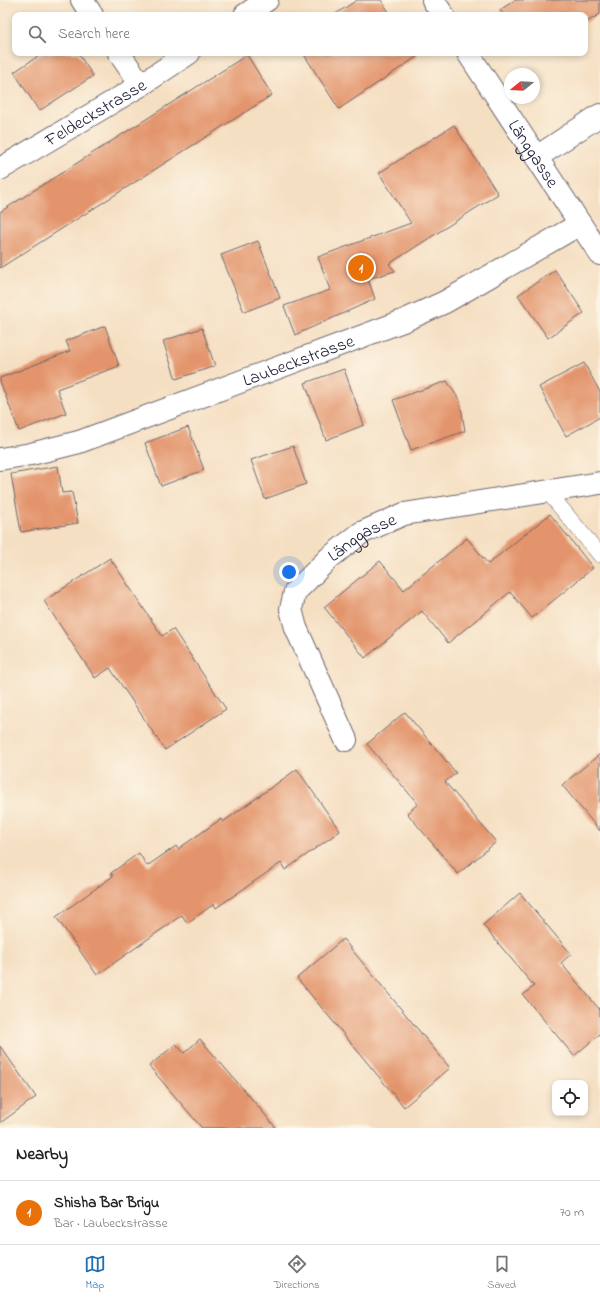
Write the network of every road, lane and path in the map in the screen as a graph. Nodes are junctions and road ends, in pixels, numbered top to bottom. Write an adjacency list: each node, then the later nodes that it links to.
1 (82, 0): 4 (street)
2 (268, 0): 5 (street)
3 (432, 0): 6 (street)
4 (90, 12)
5 (250, 12)
6 (440, 12)
7 (121, 56): 10 (street)
8 (184, 56): 10 (street, Feldeckstrasse)
9 (470, 56): 12 (street, Länggasse)
10 (141, 85): 13 (street, Feldeckstrasse)
11 (600, 115): 12 (street)
12 (537, 157): 14 (street, Länggasse)
13 (0, 169)
14 (580, 224): 15 (street, Länggasse); 16 (street, Laubeckstrasse)
15 (600, 254)
16 (0, 459)
17 (600, 483): 18 (street, Länggasse)
18 (547, 492): 19 (lane); 20 (street, Länggasse)
19 (600, 555)
20 (346, 740)

